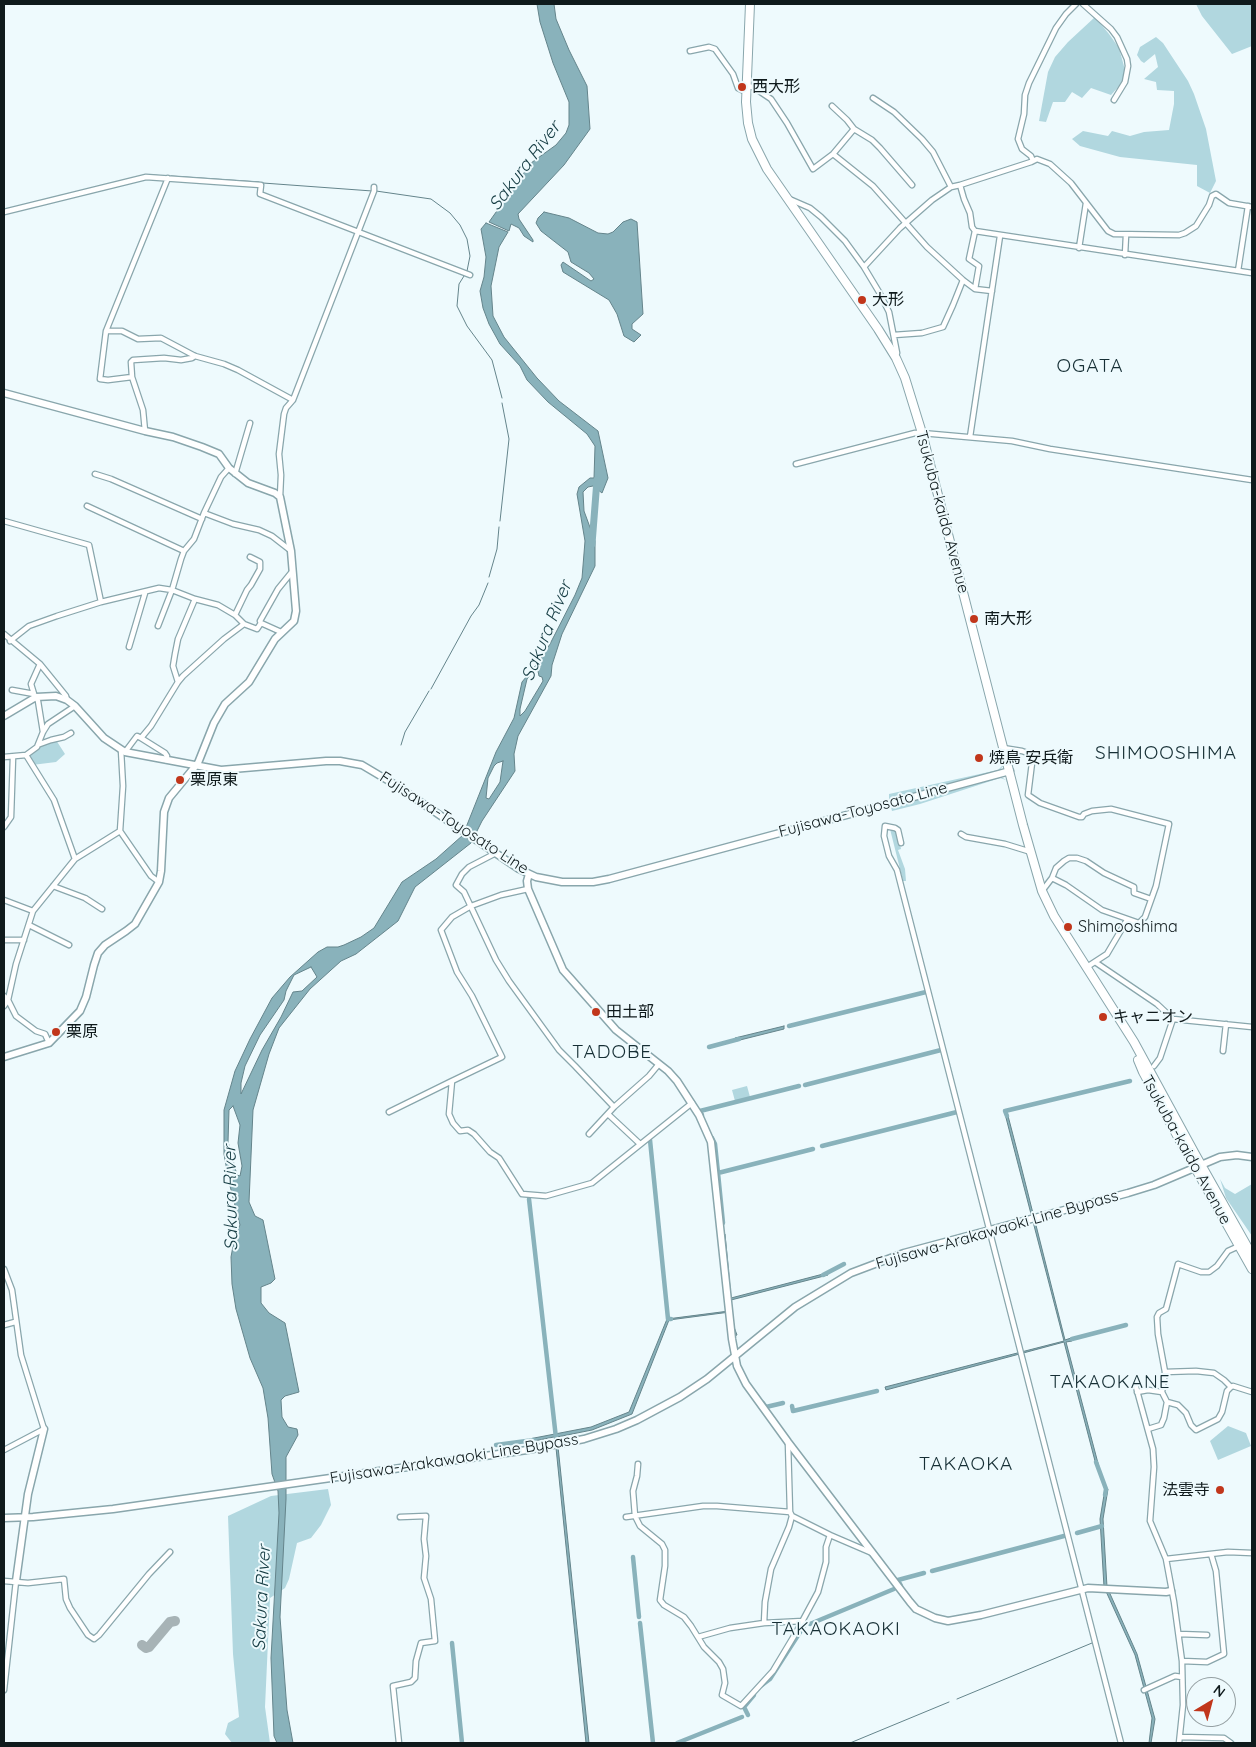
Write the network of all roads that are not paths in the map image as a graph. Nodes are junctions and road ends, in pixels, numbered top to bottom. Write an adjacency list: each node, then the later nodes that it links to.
1 (750, 4): 5 (highway, Tsukuba-kaido Avenue)
2 (1076, 4): 11 (street)
3 (1083, 4): 7 (street)
4 (690, 51): 5 (street)
5 (748, 88): 10 (street); 17 (highway, Tsukuba-kaido Avenue)
6 (873, 98): 15 (street)
7 (1114, 100)
8 (832, 106): 9 (street)
9 (854, 129): 10 (street); 13 (street)
10 (833, 154): 21 (street)
11 (1033, 161): 14 (street); 18 (street)
12 (168, 178): 20 (street); 23 (street); 35 (street)
13 (912, 185)
14 (960, 185): 15 (street); 22 (street)
15 (951, 186): 21 (street)
16 (374, 187): 23 (street)
17 (787, 198): 28 (street, Tsukuba-kaido Avenue); 38 (highway, Tsukuba-kaido Avenue)
18 (1086, 203): 24 (street); 26 (street)
19 (1250, 207): 24 (street); 29 (street)
20 (4, 212)
21 (905, 224): 28 (street); 32 (street)
22 (974, 231): 25 (street); 33 (street)
23 (359, 232): 31 (street); 41 (street)
24 (1126, 235): 27 (street)
25 (1000, 236): 26 (street); 34 (street)
26 (1079, 248): 27 (street)
27 (1125, 255): 29 (street)
28 (864, 267): 36 (street, Tsukuba-kaido Avenue)
29 (1238, 271): 30 (street)
30 (1252, 273)
31 (470, 275)
32 (963, 280): 33 (street); 36 (street)
33 (975, 288): 34 (street)
34 (992, 291): 45 (street)
35 (106, 331): 37 (street); 39 (street)
36 (894, 334): 38 (street, Tsukuba-kaido Avenue)
37 (195, 356): 39 (street); 41 (street)
38 (896, 358): 44 (highway, Tsukuba-kaido Avenue)
39 (132, 377): 43 (street)
40 (4, 393): 43 (main road)
41 (293, 400): 51 (street)
42 (250, 423): 49 (street)
43 (145, 431): 47 (main road)
44 (922, 433): 45 (street); 46 (street); 83 (highway, Tsukuba-kaido Avenue)
45 (970, 437): 50 (street)
46 (796, 464)
47 (229, 468): 49 (main road); 53 (street)
48 (95, 474): 54 (street)
49 (234, 474): 51 (main road)
50 (1252, 480)
51 (280, 497): 56 (main road)
52 (87, 506): 57 (street)
53 (204, 513): 54 (street); 56 (street)
54 (202, 519): 57 (street)
55 (4, 521): 63 (street)
56 (291, 550): 59 (main road)
57 (184, 551): 60 (street)
58 (250, 557): 64 (street)
59 (293, 573): 65 (street); 68 (main road)
60 (172, 590): 61 (street); 62 (street); 67 (street)
61 (145, 592): 63 (street); 71 (street)
62 (195, 599): 64 (street); 73 (street)
63 (101, 602): 70 (street)
64 (235, 615): 66 (street)
65 (261, 623): 66 (street); 68 (street)
66 (244, 624): 73 (street)
67 (158, 626)
68 (281, 632): 89 (main road)
69 (4, 634): 70 (street)
70 (10, 641): 72 (street)
71 (129, 647)
72 (40, 664): 75 (street); 76 (street)
73 (178, 682): 81 (street)
74 (12, 690): 75 (street)
75 (35, 696): 76 (main road); 78 (main road); 79 (street)
76 (68, 700): 77 (main road, Fujisawa-Toyosato Line)
77 (75, 706): 79 (street); 84 (main road, Fujisawa-Toyosato Line)
78 (4, 716)
79 (43, 732): 82 (street)
80 (71, 733): 82 (street)
81 (141, 738): 84 (street); 88 (street)
82 (39, 744): 85 (street)
83 (1003, 748): 90 (highway, Tsukuba-kaido Avenue); 104 (street)
84 (123, 751): 88 (main road, Fujisawa-Toyosato Line); 92 (street)
85 (26, 755): 87 (street); 97 (street)
86 (4, 757): 87 (street)
87 (13, 757): 91 (street)
88 (166, 760): 89 (main road, Fujisawa-Toyosato Line)
89 (196, 766): 95 (main road, Fujisawa-Toyosato Line); 100 (main road)
90 (1010, 771): 96 (highway, Tsukuba-kaido Avenue); 98 (main road, Fujisawa-Toyosato Line)
91 (4, 827)
92 (120, 831): 97 (street); 100 (street)
93 (961, 834): 96 (street)
94 (901, 843): 135 (street)
95 (494, 852): 98 (main road, Fujisawa-Toyosato Line); 106 (street)
96 (1031, 852): 103 (highway, Tsukuba-kaido Avenue)
97 (75, 859): 101 (street)
98 (529, 874): 102 (main road)
99 (1052, 878): 103 (street); 104 (street); 109 (street)
100 (159, 882): 121 (main road)
101 (53, 886): 107 (street); 108 (street)
102 (528, 889): 106 (street); 124 (main road)
103 (1042, 891): 115 (highway, Tsukuba-kaido Avenue)
104 (1151, 899): 109 (street)
105 (4, 900): 108 (street)
106 (471, 906): 126 (street); 128 (street)
107 (102, 909)
108 (33, 911): 110 (street)
109 (1128, 920): 114 (street)
110 (29, 925): 112 (street); 113 (street)
111 (4, 940): 112 (street)
112 (24, 940): 116 (street)
113 (69, 945)
114 (1095, 962): 115 (street); 118 (street)
115 (1087, 967): 134 (highway, Tsukuba-kaido Avenue)
116 (6, 998): 117 (street); 121 (street)
117 (4, 1006)
118 (1173, 1019): 119 (street); 125 (street)
119 (1226, 1024): 120 (street); 122 (street)
120 (1252, 1027)
121 (48, 1043): 123 (main road)
122 (1223, 1051)
123 (4, 1056)
124 (659, 1064): 127 (main road); 128 (street)
125 (1154, 1066)
126 (452, 1081): 129 (street); 132 (street)
127 (692, 1102): 132 (street); 142 (main road)
128 (614, 1108): 130 (street)
129 (390, 1112)
130 (609, 1115): 131 (street); 132 (street)
131 (589, 1134)
132 (640, 1144)
133 (1252, 1157): 134 (main road, Fujisawa-Arakawaoki Line Bypass)
134 (1198, 1166): 135 (main road, Fujisawa-Arakawaoki Line Bypass); 136 (highway, Tsukuba-kaido Avenue); 137 (highway, Tsukuba-kaido Avenue)
135 (990, 1230): 142 (main road, Fujisawa-Arakawaoki Line Bypass); 167 (street)
136 (1239, 1246): 139 (highway, Tsukuba-kaido Avenue); 143 (street)
137 (1252, 1255)
138 (4, 1269): 140 (street)
139 (1252, 1269)
140 (16, 1322): 141 (street); 148 (street)
141 (4, 1325)
142 (735, 1356): 150 (main road); 155 (main road, Fujisawa-Arakawaoki Line Bypass)
143 (1165, 1372): 144 (street); 145 (street)
144 (1231, 1387): 146 (street); 147 (street)
145 (1162, 1392): 147 (street); 149 (street)
146 (1252, 1392)
147 (1167, 1402): 149 (street)
148 (44, 1429): 151 (street); 155 (main road)
149 (1148, 1429): 164 (street)
150 (788, 1442): 153 (street); 161 (main road)
151 (4, 1450)
152 (638, 1464): 154 (street)
153 (791, 1514): 154 (street); 159 (street); 170 (street)
154 (635, 1516): 157 (street); 173 (street)
155 (25, 1517): 158 (main road, Fujisawa-Arakawaoki Line Bypass); 166 (main road)
156 (400, 1517): 180 (street)
157 (626, 1517)
158 (4, 1518)
159 (830, 1535): 161 (street); 169 (street)
160 (170, 1552): 166 (street)
161 (873, 1553): 167 (main road)
162 (1252, 1553): 163 (street)
163 (1211, 1554): 164 (street); 174 (street)
164 (1166, 1559): 168 (street)
165 (4, 1581): 166 (street)
166 (16, 1581): 176 (street)
167 (1081, 1590): 168 (main road); 181 (street)
168 (1172, 1591): 171 (street)
169 (803, 1621): 170 (street); 173 (street)
170 (764, 1623): 173 (street)
171 (1179, 1634): 172 (street); 174 (street)
172 (1206, 1635)
173 (698, 1637)
174 (1182, 1661): 175 (street)
175 (1182, 1677): 177 (street); 179 (street)
176 (4, 1681): 178 (street)
177 (1145, 1689)
178 (4, 1690)
179 (1180, 1737): 182 (street); 183 (street)
180 (399, 1743)
181 (1121, 1743)
182 (1179, 1743)
183 (1231, 1743)

